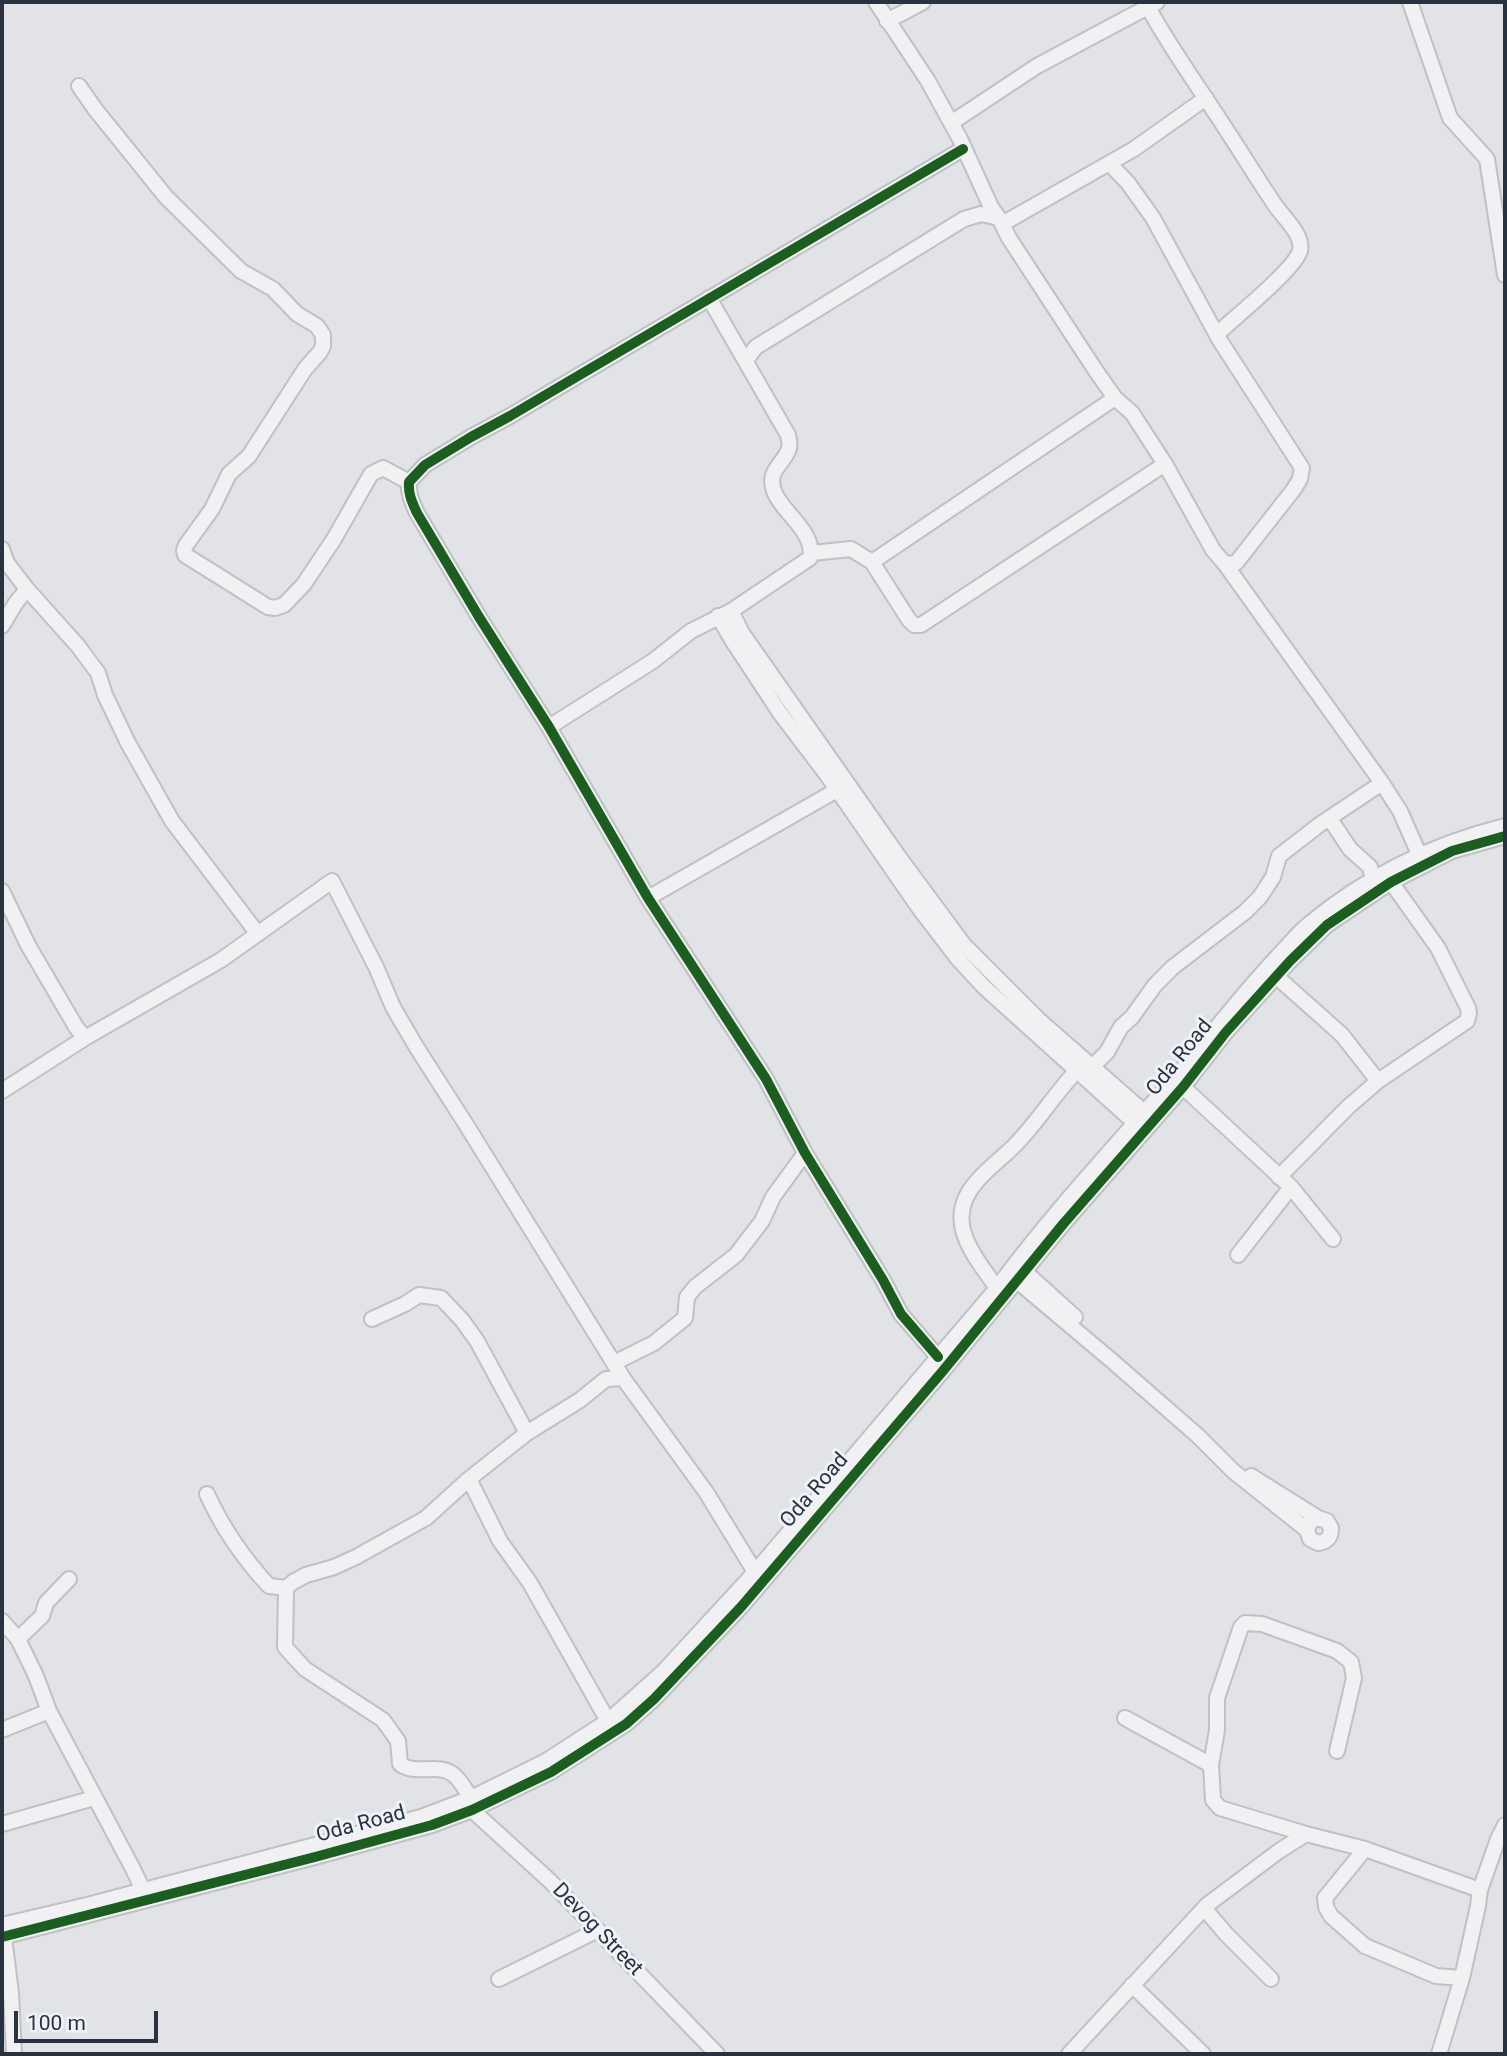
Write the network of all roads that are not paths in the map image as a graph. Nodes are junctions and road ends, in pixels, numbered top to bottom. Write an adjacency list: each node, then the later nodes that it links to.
1 (876, 2): 5 (street)
2 (923, 2): 5 (street)
3 (1410, 2): 12 (street)
4 (1152, 5): 7 (street); 8 (street)
5 (887, 21): 8 (street)
6 (79, 86): 18 (street)
7 (1206, 98): 10 (street); 14 (street)
8 (951, 123): 9 (street)
9 (963, 149): 11 (street); 13 (street)
10 (1109, 163): 11 (street); 14 (street)
11 (1001, 221): 15 (street); 16 (street)
12 (1505, 275)
13 (709, 298): 15 (street); 18 (street)
14 (1217, 334): 22 (street)
15 (746, 360): 20 (street)
16 (1115, 398): 17 (street); 21 (street)
17 (1165, 464): 21 (street); 22 (street)
18 (409, 482): 26 (street)
19 (2, 549): 23 (street)
20 (812, 553): 21 (street); 24 (street)
21 (873, 562)
22 (1226, 564): 27 (street)
23 (27, 589): 25 (street); 37 (street)
24 (724, 614): 26 (street); 28 (street)
25 (2, 626)
26 (549, 727): 36 (street)
27 (1382, 783): 29 (street); 32 (street)
28 (843, 786): 36 (street); 40 (street)
29 (1330, 819): 33 (street); 40 (street)
30 (1505, 826): 32 (street, Oda Road)
31 (1505, 836): 34 (street, Oda Road)
32 (1419, 855): 33 (street, Oda Road)
33 (1373, 879): 44 (street, Oda Road)
34 (1391, 882): 38 (street, Oda Road); 41 (street)
35 (2, 891): 39 (street)
36 (648, 898): 45 (street)
37 (258, 934): 39 (street); 54 (street)
38 (1277, 977): 41 (street); 42 (street, Oda Road)
39 (85, 1038): 43 (street)
40 (1085, 1066): 44 (street); 51 (street)
41 (1378, 1081): 46 (street)
42 (1183, 1087): 46 (street); 47 (street, Oda Road)
43 (2, 1091)
44 (1139, 1118): 47 (street, Oda Road)
45 (805, 1153): 53 (street); 54 (street)
46 (1285, 1182): 48 (street); 49 (street)
47 (1059, 1219): 50 (street, Oda Road); 51 (street, Oda Road)
48 (1332, 1239)
49 (1238, 1255)
50 (1020, 1276): 57 (street); 74 (street, Oda Road)
51 (997, 1288): 53 (street, Oda Road)
52 (372, 1319): 56 (street)
53 (938, 1357): 62 (street, Oda Road)
54 (614, 1363): 55 (street)
55 (623, 1378): 56 (street); 62 (street)
56 (527, 1433): 58 (street)
57 (1214, 1448): 60 (street); 61 (street)
58 (469, 1479): 64 (street); 69 (street)
59 (207, 1494): 64 (street)
60 (1318, 1518): 61 (street); 61 (street)
61 (1307, 1530)
62 (755, 1572): 69 (street, Oda Road)
63 (69, 1579): 66 (street)
64 (286, 1588): 74 (street, Devog Street)
65 (2, 1621): 66 (street)
66 (18, 1639): 67 (street)
67 (49, 1712): 70 (street); 73 (street)
68 (1125, 1718): 72 (street)
69 (608, 1721): 74 (street, Oda Road)
70 (2, 1730)
71 (1337, 1751): 72 (street)
72 (1210, 1765): 77 (street)
73 (94, 1798): 75 (street); 79 (street)
74 (471, 1804): 79 (street, Oda Road); 82 (street, Devog Street); 83 (street, Oda Road)
75 (2, 1825)
76 (1505, 1825): 80 (street)
77 (1306, 1834): 78 (street); 81 (street)
78 (1365, 1849): 80 (street); 84 (street)
79 (143, 1890): 83 (street, Oda Road)
80 (1480, 1890): 84 (street)
81 (1204, 1908): 86 (street); 87 (street)
82 (598, 1930): 85 (street); 89 (street, Devog Street)
83 (2, 1933): 88 (street)
84 (1462, 1978): 92 (street)
85 (499, 1979)
86 (1271, 1979)
87 (1132, 1984): 90 (street); 91 (street)
88 (14, 2054)
89 (717, 2054)
90 (1069, 2054)
91 (1203, 2054)
92 (1440, 2054)

